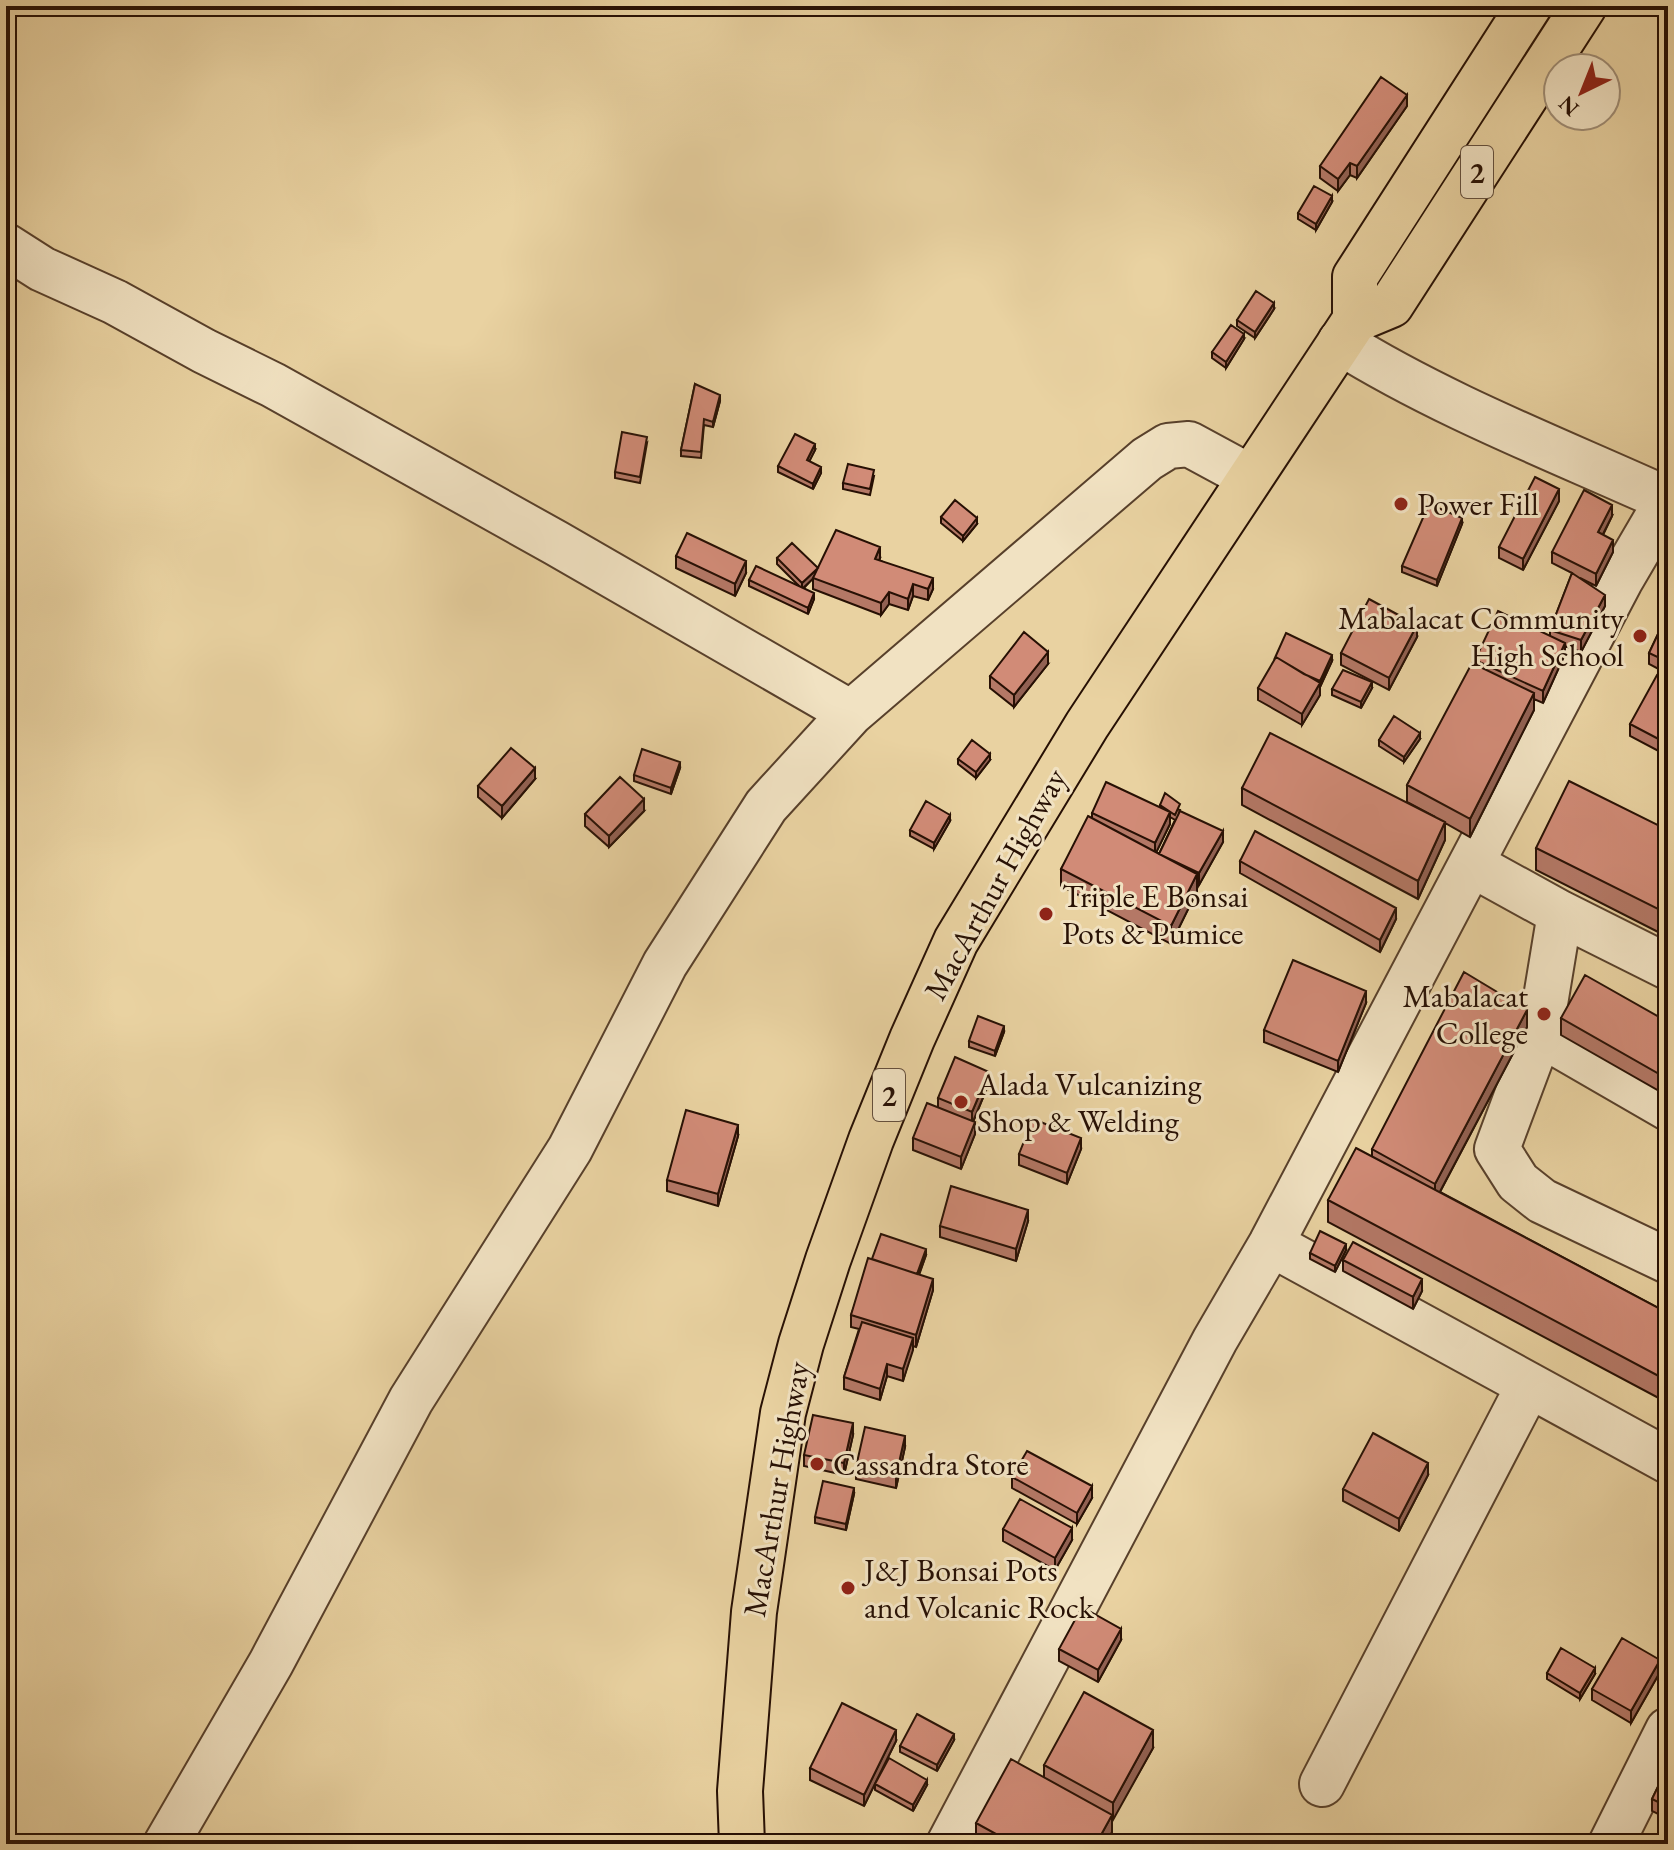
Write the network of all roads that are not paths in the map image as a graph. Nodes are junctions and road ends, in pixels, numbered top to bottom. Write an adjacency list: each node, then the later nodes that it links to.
1 (1529, 6): 4 (highway, 2)
2 (1584, 6): 4 (highway, 2)
3 (6, 246): 7 (street)
4 (1348, 331): 5 (highway, MacArthur Highway / 2); 6 (street)
5 (1250, 477): 7 (street); 20 (highway, MacArthur Highway / 2)
6 (1668, 500): 8 (street)
7 (851, 713): 19 (street)
8 (1471, 864): 9 (street); 13 (street)
9 (1560, 913): 10 (street); 11 (street)
10 (1668, 967)
11 (1540, 1034): 12 (street); 14 (street)
12 (1668, 1108)
13 (1271, 1244): 15 (street); 21 (street)
14 (1668, 1261)
15 (1528, 1387): 16 (street); 18 (street)
16 (1668, 1461)
17 (1668, 1730): 22 (street)
18 (1322, 1784)
19 (166, 1844)
20 (742, 1844)
21 (949, 1844)
22 (1611, 1844)

